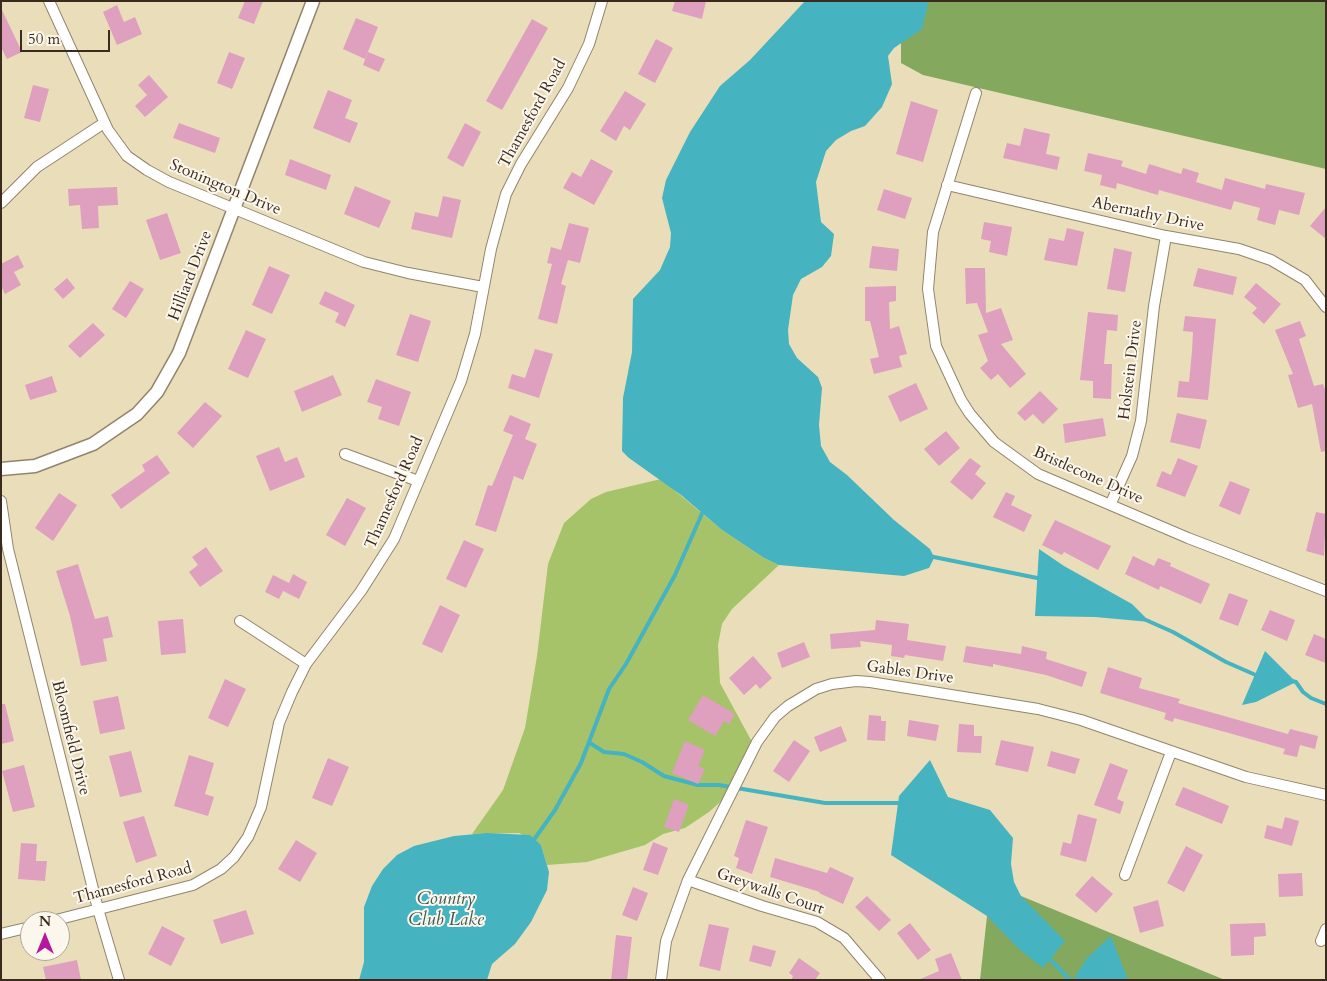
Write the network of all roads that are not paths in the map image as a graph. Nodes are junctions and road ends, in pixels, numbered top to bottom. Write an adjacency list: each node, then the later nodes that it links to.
1 (49, 1): 5 (street, Stonington Drive)
2 (313, 1): 8 (street, Hilliard Drive)
3 (602, 1): 10 (street, Thamesford Road)
4 (976, 93): 6 (street, Bristlecone Drive)
5 (104, 123): 7 (street); 8 (street, Stonington Drive)
6 (947, 185): 9 (street, Abernathy Drive); 16 (street, Bristlecone Drive)
7 (1, 203)
8 (234, 208): 10 (street, Stonington Drive); 13 (street, Hilliard Drive)
9 (1166, 236): 11 (street, Abernathy Drive); 16 (street, Holstein Drive)
10 (483, 287): 14 (street, Thamesford Road)
11 (1326, 308)
12 (346, 454): 14 (street)
13 (1, 469)
14 (418, 481): 19 (street, Thamesford Road)
15 (1, 501): 24 (street, Bloomfield Drive)
16 (1111, 503): 17 (street, Bristlecone Drive)
17 (1326, 590)
18 (240, 621): 19 (street)
19 (306, 664): 24 (street, Thamesford Road)
20 (1171, 752): 21 (street, Gables Drive); 22 (street); 23 (street, Gables Drive)
21 (1326, 794)
22 (1125, 875)
23 (688, 880): 31 (street, Gables Drive); 32 (street, Greywalls Court)
24 (98, 909): 25 (street, Thamesford Road); 30 (street, Bloomfield Drive)
25 (70, 916)
26 (20, 929): 28 (street)
27 (1326, 929): 29 (street)
28 (1, 934)
29 (1321, 941)
30 (118, 980)
31 (661, 980)
32 (880, 980)

